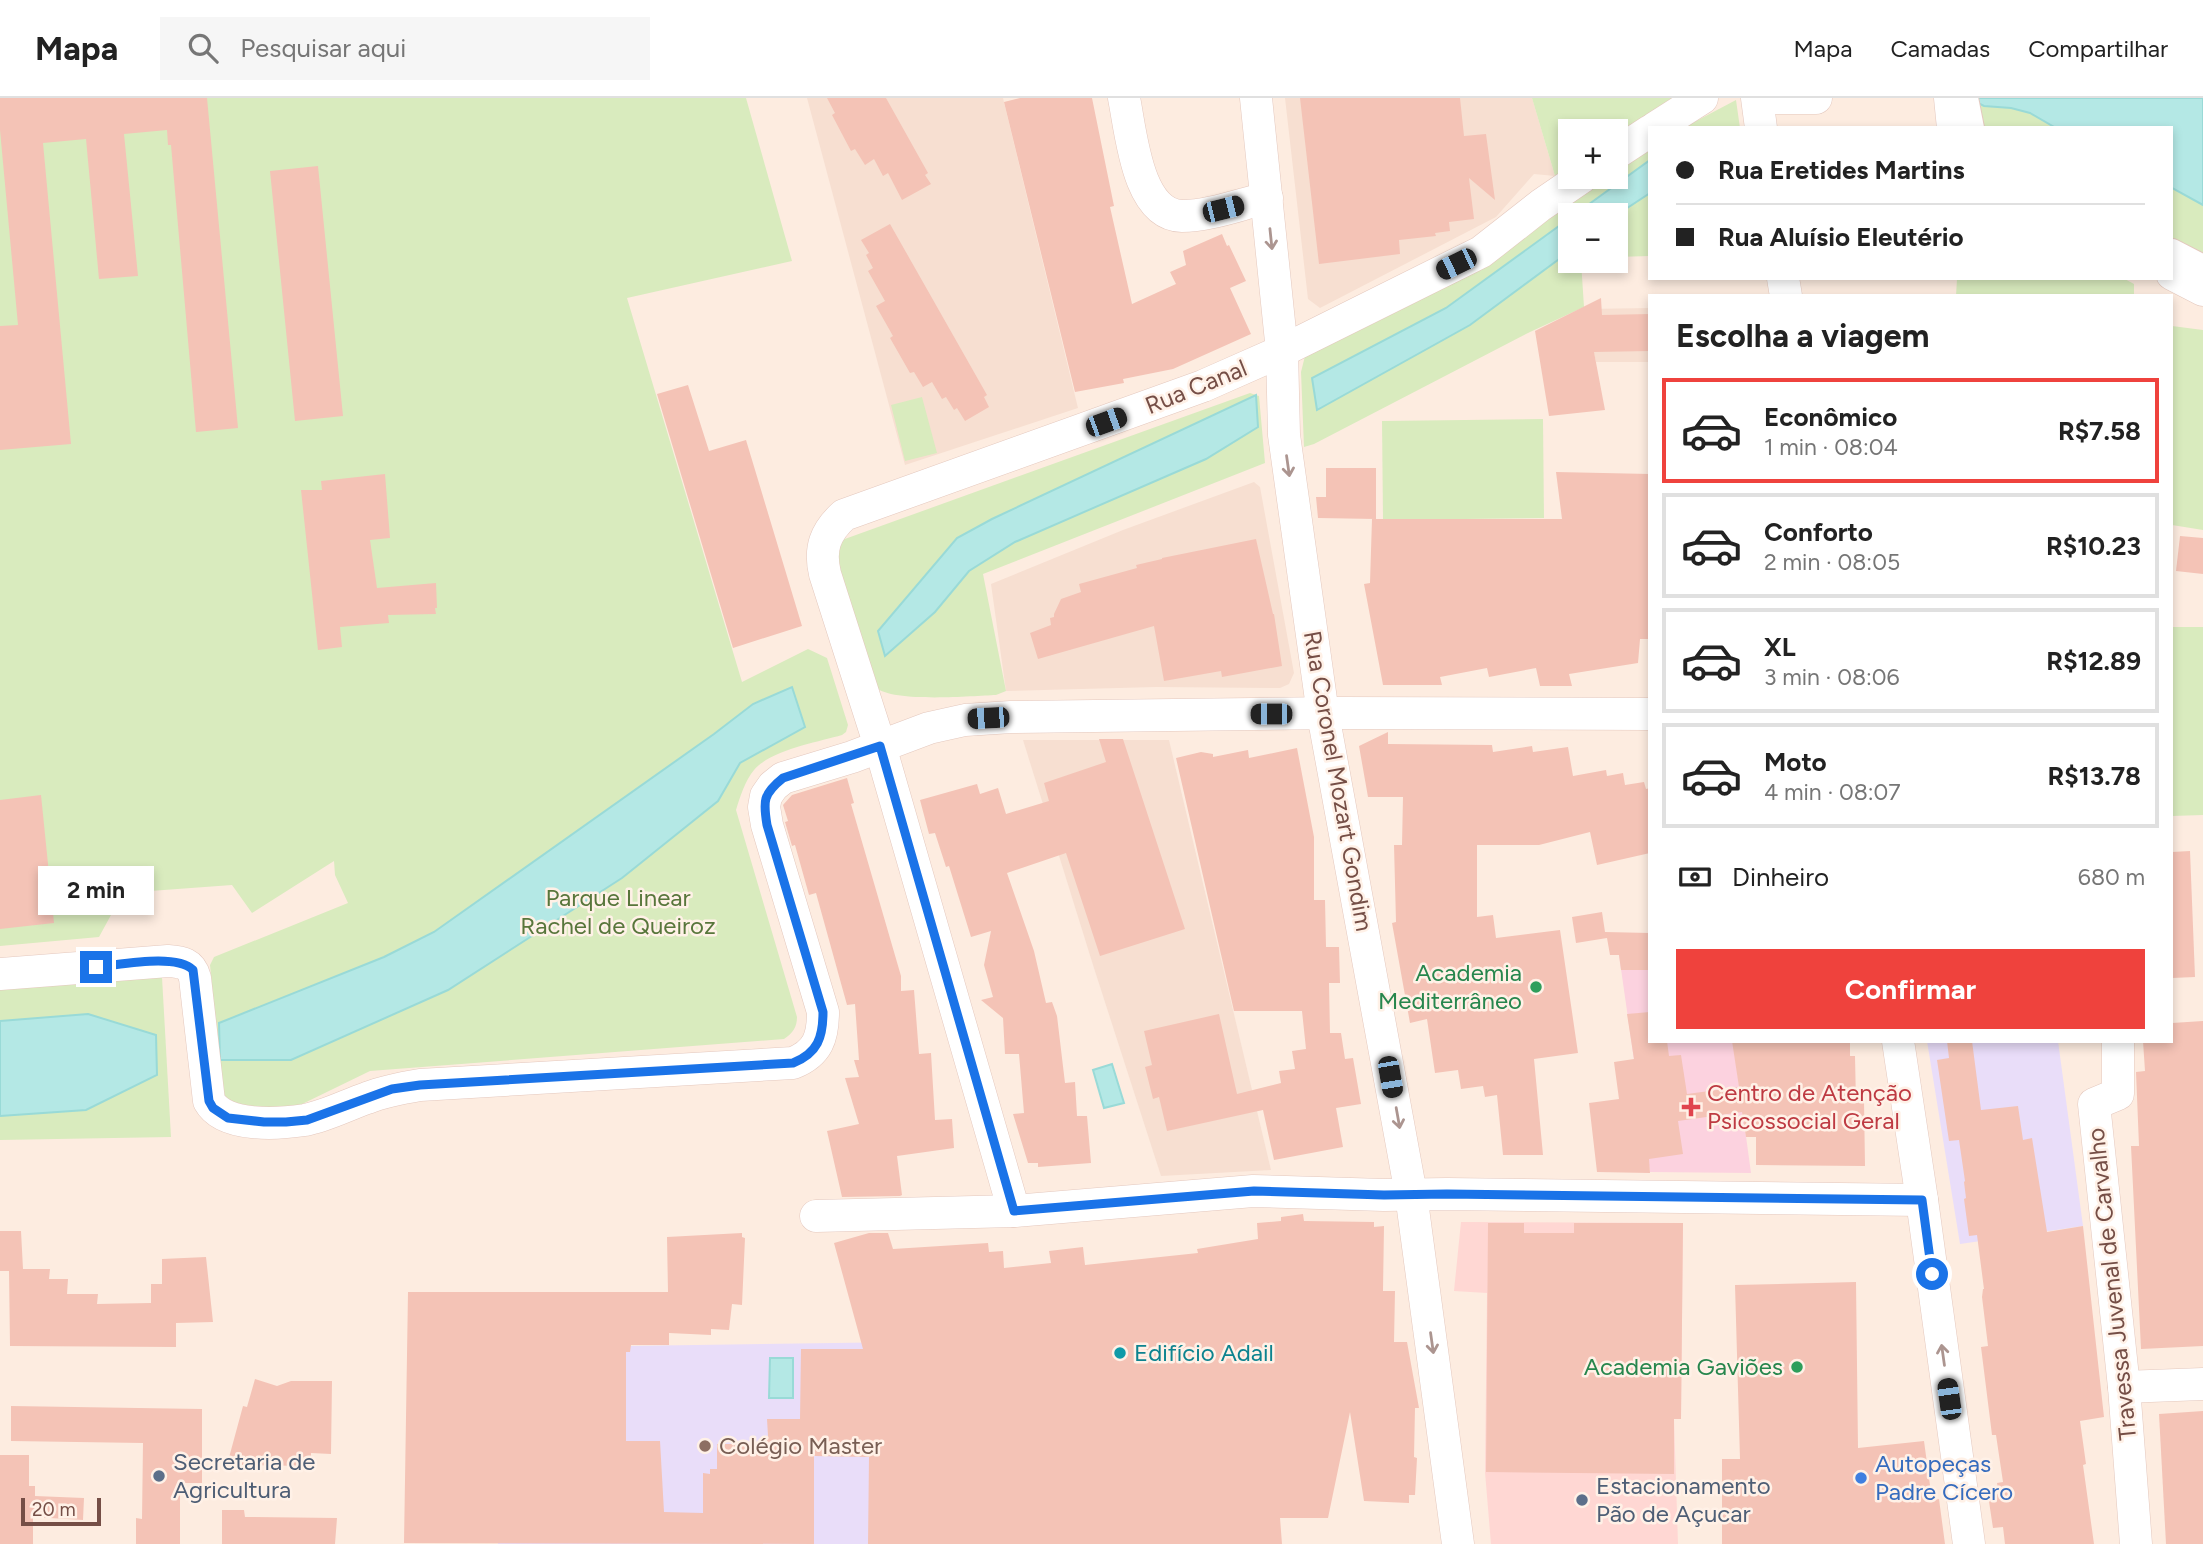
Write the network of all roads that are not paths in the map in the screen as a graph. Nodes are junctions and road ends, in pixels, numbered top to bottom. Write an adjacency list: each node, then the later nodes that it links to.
1 (1124, 98): 16 (street)
2 (1256, 98): 16 (street, Rua Coronel Mozart Gondim)
3 (1702, 98): 9 (street)
4 (1757, 98): 10 (street)
5 (1773, 98): 6 (street)
6 (1816, 98)
7 (1950, 98): 11 (street)
8 (1966, 98): 12 (street)
9 (1658, 126)
10 (1761, 126)
11 (1954, 126)
12 (1972, 126)
13 (1648, 132): 14 (street)
14 (1628, 145)
15 (1566, 189): 21 (street, Rua Canal)
16 (1267, 198): 21 (street, Rua Coronel Mozart Gondim, one-way to 21)
17 (2173, 252): 18 (street)
18 (2203, 267)
19 (2173, 275): 20 (street)
20 (2203, 290)
21 (1282, 351): 22 (street, Rua Coronel Mozart Gondim, one-way to 22); 24 (street, Rua Canal)
22 (1323, 714): 23 (street); 24 (street); 28 (street, Rua Coronel Mozart Gondim, one-way to 28)
23 (1648, 714)
24 (880, 746): 25 (street); 30 (street, Rua Canal)
25 (0, 974)
26 (1898, 1043): 29 (street)
27 (2118, 1043): 33 (street, Travessa Juvenal de Carvalho)
28 (1411, 1194): 29 (street); 30 (street); 34 (street, Rua Coronel Mozart Gondim, one-way to 34)
29 (1922, 1200): 35 (street, one-way to 29)
30 (1014, 1211): 31 (street)
31 (816, 1216)
32 (2203, 1384): 33 (street)
33 (2124, 1387): 36 (street, Travessa Juvenal de Carvalho)
34 (1458, 1544)
35 (1969, 1544)
36 (2136, 1544)

